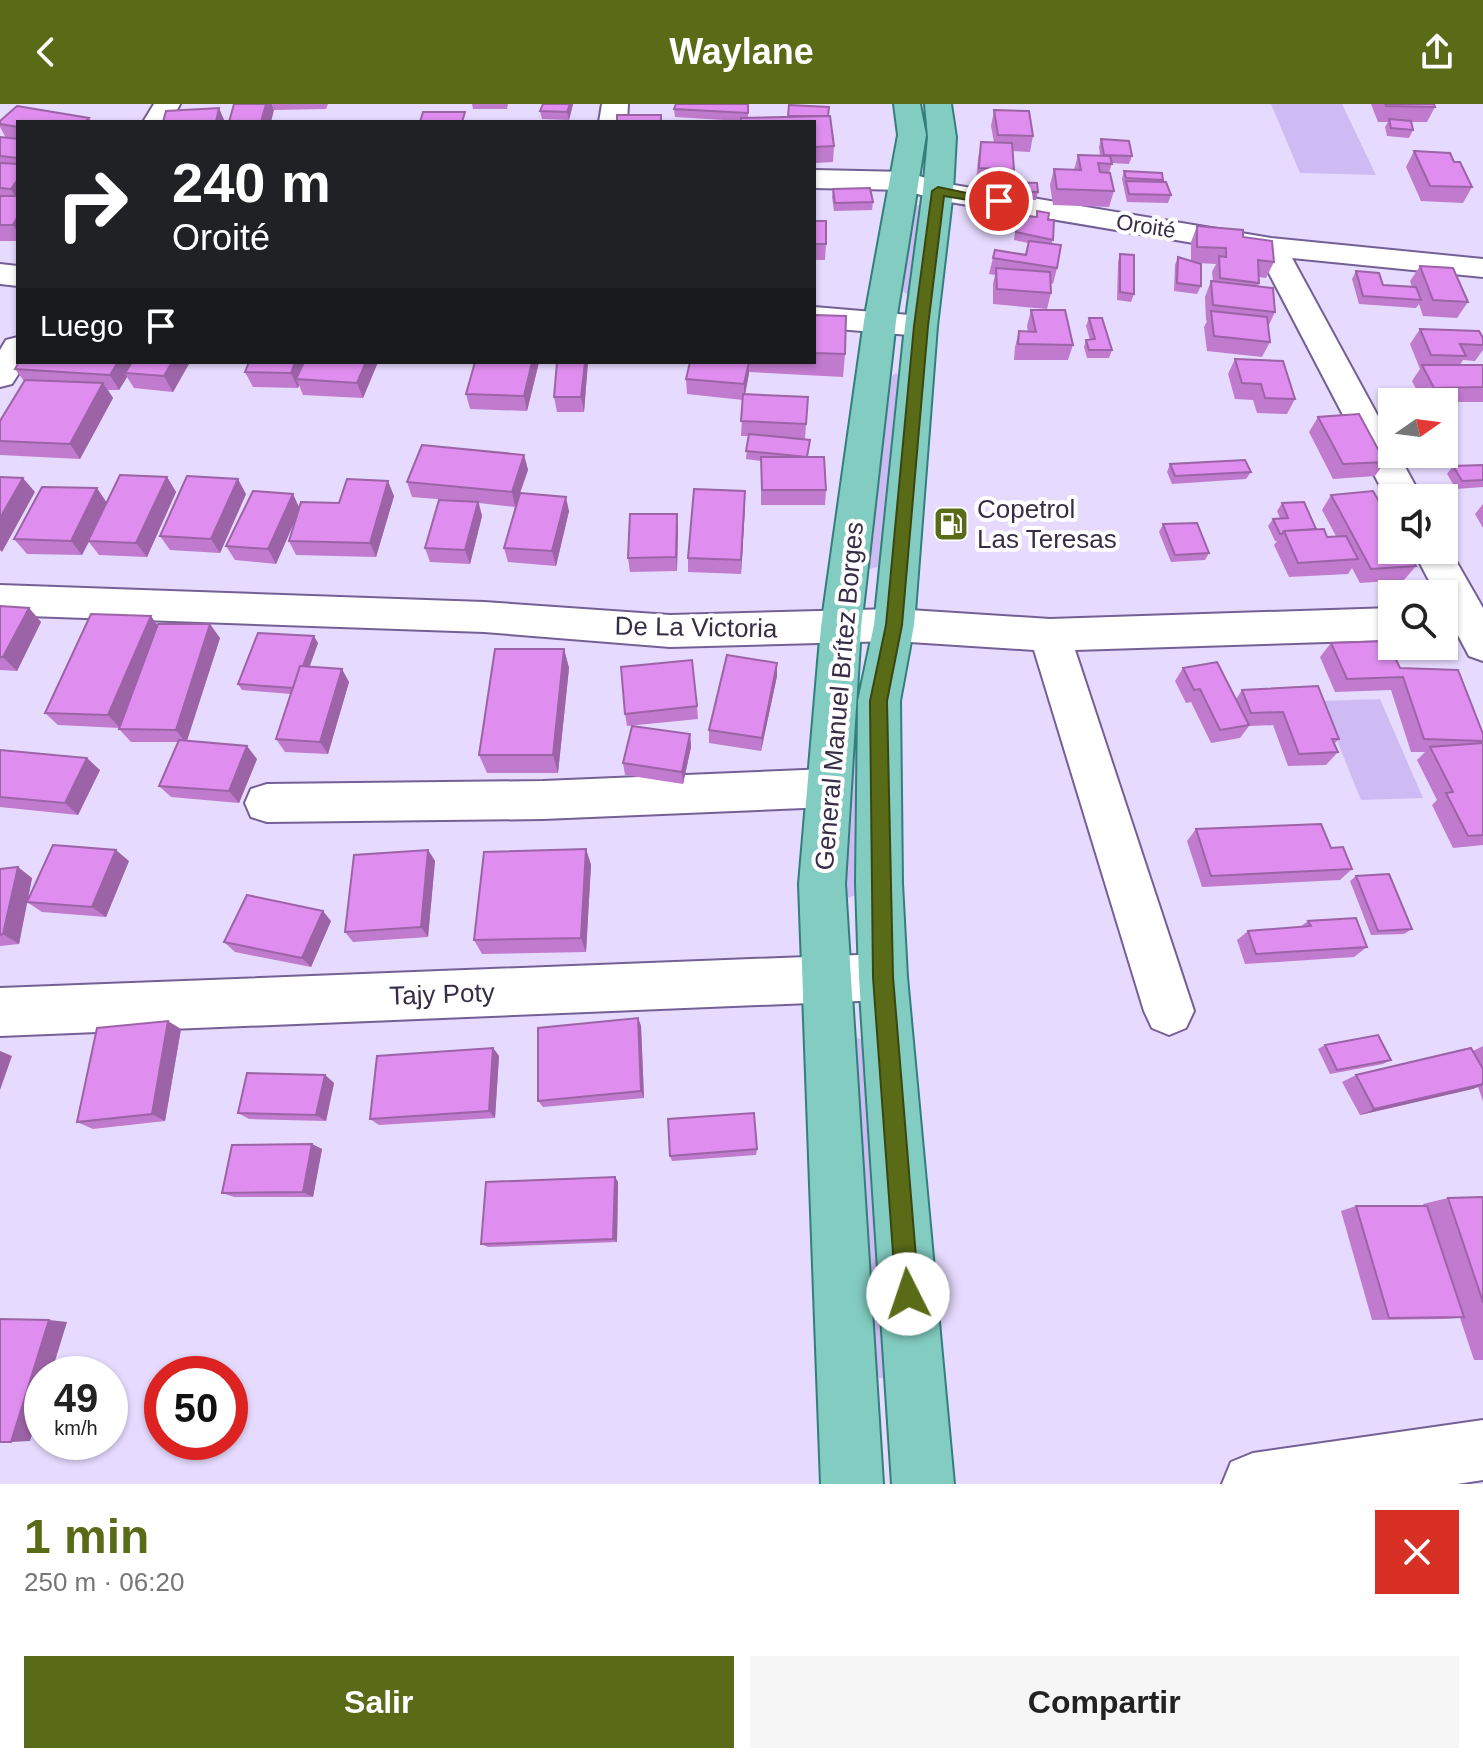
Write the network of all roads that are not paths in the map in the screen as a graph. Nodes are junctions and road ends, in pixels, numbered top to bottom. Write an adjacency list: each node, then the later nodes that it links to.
1 (907, 104): 4 (main road, General Manuel Brítez Borges)
2 (938, 104): 4 (main road, General Manuel Brítez Borges)
3 (816, 179): 4 (street, Oroité)
4 (922, 186): 5 (street, Oroité); 8 (main road, General Manuel Brítez Borges); 9 (main road, General Manuel Brítez Borges)
5 (1271, 247): 6 (street, Oroité); 12 (street)
6 (1483, 268)
7 (816, 317): 8 (street)
8 (880, 321): 9 (street); 17 (main road, General Manuel Brítez Borges)
9 (921, 326): 16 (main road, General Manuel Brítez Borges)
10 (16, 351): 11 (street)
11 (0, 376)
12 (1397, 484)
13 (1439, 564): 18 (street)
14 (0, 600): 17 (street, De La Victoria)
15 (1378, 624): 19 (street, De La Victoria)
16 (894, 625): 17 (street, De La Victoria); 19 (street, De La Victoria); 22 (main road, General Manuel Brítez Borges)
17 (841, 627): 20 (main road, General Manuel Brítez Borges)
18 (1470, 627)
19 (1050, 635): 24 (street)
20 (828, 788): 21 (street); 23 (main road, General Manuel Brítez Borges)
21 (267, 803)
22 (883, 977): 23 (street, Tajy Poty); 28 (main road, General Manuel Brítez Borges)
23 (826, 979): 25 (street, Tajy Poty); 27 (main road, General Manuel Brítez Borges)
24 (1169, 1011)
25 (0, 1012)
26 (1483, 1450): 29 (street)
27 (847, 1484)
28 (923, 1484)
29 (1253, 1484)

